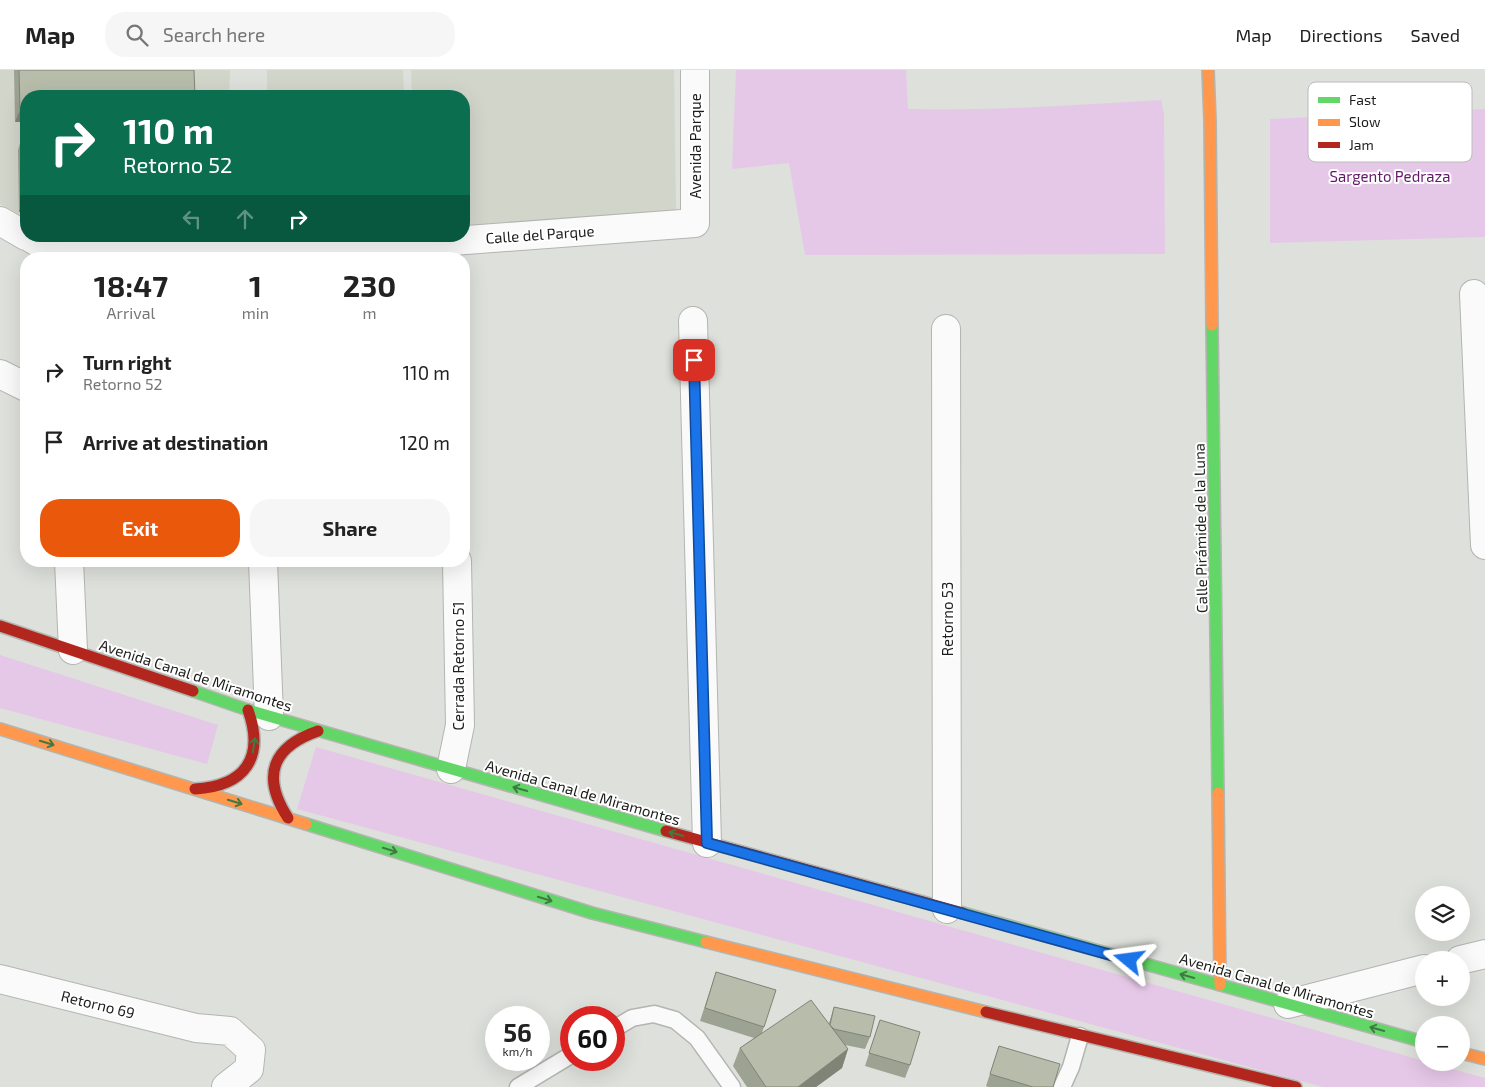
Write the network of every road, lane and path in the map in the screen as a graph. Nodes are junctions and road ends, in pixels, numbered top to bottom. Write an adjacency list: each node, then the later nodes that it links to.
1 (694, 70): 4 (street, Avenida Parque)
2 (1208, 70): 34 (main road, Calle Pirámide de la Luna)
3 (0, 221): 5 (street, Calle del Parque)
4 (695, 223): 6 (street, Calle del Parque)
5 (20, 232)
6 (470, 240)
7 (38, 242): 9 (street, Calle del Parque)
8 (440, 242): 10 (street, Calle del Parque)
9 (204, 252)
10 (305, 252)
11 (1474, 294): 16 (street)
12 (692, 321): 28 (street)
13 (946, 329): 29 (street, Retorno 53)
14 (0, 374): 15 (street)
15 (20, 383)
16 (1485, 545)
17 (69, 567): 21 (street)
18 (263, 567): 22 (street)
19 (457, 567): 25 (street, Cerrada Retorno 51)
20 (0, 626): 21 (main road, Avenida Canal de Miramontes)
21 (74, 650): 22 (main road, Avenida Canal de Miramontes)
22 (259, 713): 23 (main road, Avenida Canal de Miramontes); 26 (main road, one-way to 22)
23 (318, 731): 25 (main road, Avenida Canal de Miramontes); 27 (main road)
24 (5, 736): 26 (main road, one-way to 26)
25 (451, 769): 28 (main road, Avenida Canal de Miramontes, one-way to 25)
26 (193, 789): 27 (main road, one-way to 27)
27 (288, 818): 37 (main road, one-way to 37)
28 (707, 843): 29 (main road, Avenida Canal de Miramontes)
29 (947, 909): 34 (main road, Avenida Canal de Miramontes, one-way to 29)
30 (1485, 954): 31 (street)
31 (1470, 958)
32 (1415, 971): 35 (street)
33 (0, 979): 42 (street, Retorno 69)
34 (1220, 985): 35 (main road, Avenida Canal de Miramontes)
35 (1288, 1004): 38 (main road, Avenida Canal de Miramontes, one-way to 35)
36 (625, 1022): 44 (lane)
37 (1080, 1036): 45 (lane); 46 (main road)
38 (1415, 1039)
39 (1470, 1056): 40 (main road)
40 (1485, 1060)
41 (560, 1062): 43 (lane)
42 (226, 1087)
43 (518, 1087)
44 (732, 1087)
45 (1062, 1087)
46 (1296, 1087)

